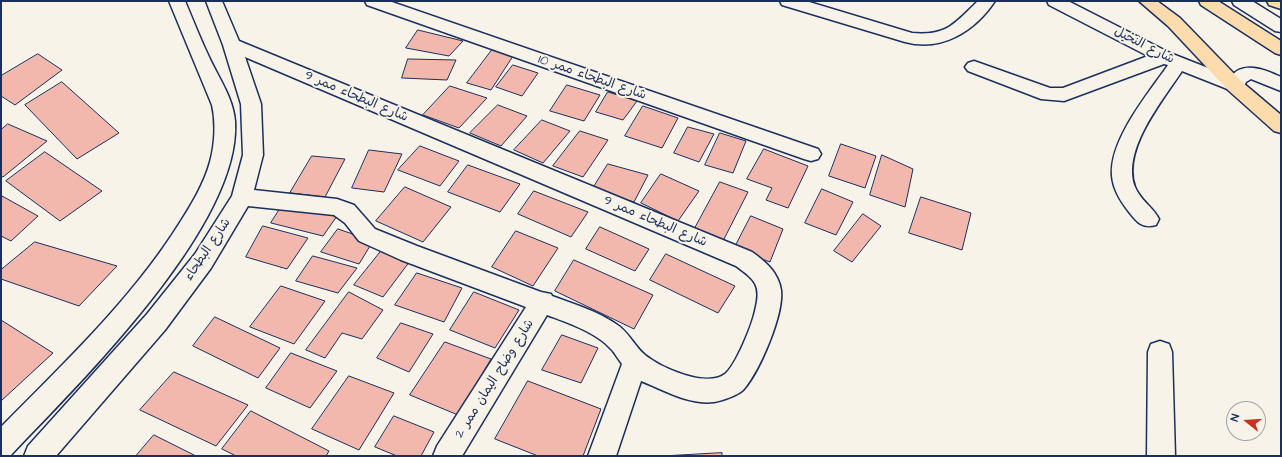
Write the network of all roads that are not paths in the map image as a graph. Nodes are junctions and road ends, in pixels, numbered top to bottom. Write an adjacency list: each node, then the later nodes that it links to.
1 (177, 1): 28 (street)
2 (214, 1): 15 (street, شارع البطحاء)
3 (373, 1): 22 (street, شارع البطحاء ممر 10)
4 (788, 1): 5 (street)
5 (987, 1)
6 (1055, 1): 17 (street, شارع النخيل)
7 (1147, 1): 20 (main road, شارع النخيل)
8 (1207, 1): 16 (main road)
9 (1240, 1): 14 (street)
10 (1251, 1): 13 (street)
11 (1275, 1): 12 (main road)
12 (1281, 4)
13 (1281, 20)
14 (1281, 27)
15 (232, 45): 23 (street, شارع البطحاء); 27 (street, شارع البطحاء ممر 9)
16 (1281, 49)
17 (1171, 60): 18 (street); 20 (street, شارع النخيل); 24 (street)
18 (974, 67)
19 (1281, 85): 20 (street)
20 (1235, 86): 21 (main road, شارع النخيل)
21 (1281, 126)
22 (811, 154)
23 (242, 197): 25 (street, شارع البطحاء ممر 9); 29 (street, شارع البطحاء)
24 (1148, 219)
25 (543, 301): 27 (street, شارع البطحاء ممر 9); 30 (street, شارع وضاح اليمان ممر 2)
26 (1160, 352): 32 (street)
27 (635, 362): 31 (street)
28 (1, 446)
29 (38, 456)
30 (448, 456)
31 (602, 456)
32 (1161, 456)

